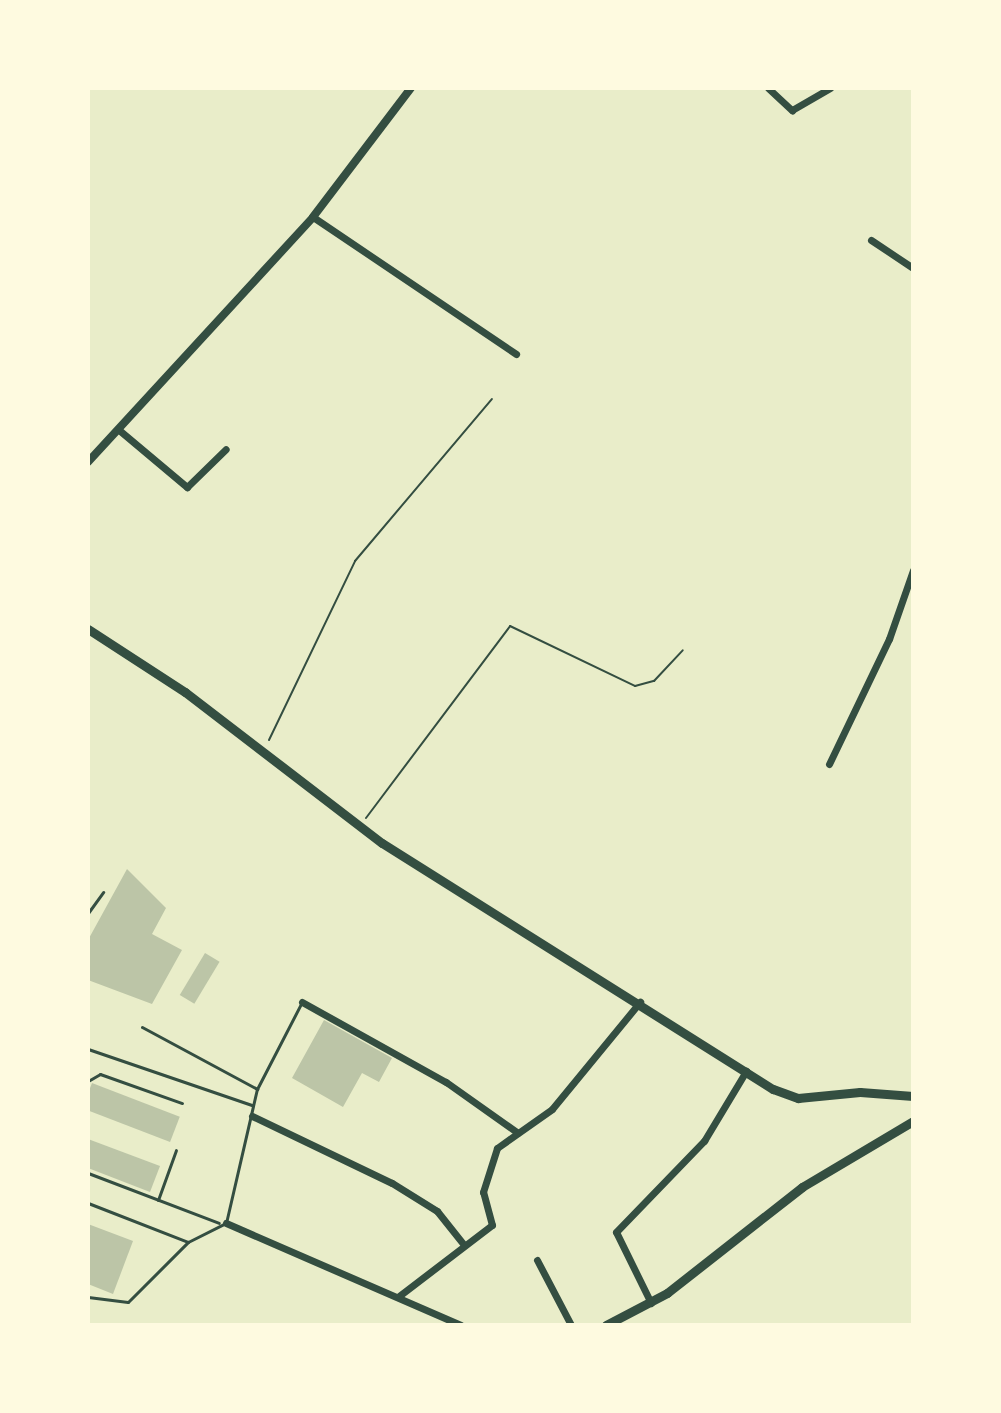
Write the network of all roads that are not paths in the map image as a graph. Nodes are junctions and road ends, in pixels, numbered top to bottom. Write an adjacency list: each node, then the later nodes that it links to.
1 (411, 88): 4 (street)
2 (768, 88): 3 (street)
3 (830, 88)
4 (313, 217): 7 (street); 8 (street)
5 (871, 240): 6 (street)
6 (913, 268)
7 (516, 354)
8 (119, 430): 9 (street); 10 (street)
9 (226, 449)
10 (88, 462)
11 (913, 570): 13 (street)
12 (88, 629): 17 (main road)
13 (829, 764)
14 (103, 892): 15 (lane)
15 (88, 913)
16 (302, 1002): 22 (lane); 28 (street)
17 (640, 1002): 20 (main road); 28 (street)
18 (142, 1027): 22 (lane)
19 (88, 1049): 25 (lane)
20 (746, 1071): 23 (main road); 39 (street)
21 (88, 1081): 24 (lane)
22 (257, 1089): 25 (lane)
23 (913, 1096)
24 (182, 1103)
25 (252, 1105): 26 (lane)
26 (252, 1116): 33 (lane); 35 (street)
27 (913, 1121): 39 (main road)
28 (518, 1133): 35 (street)
29 (176, 1150): 31 (lane)
30 (88, 1173): 31 (lane)
31 (158, 1200): 33 (lane)
32 (88, 1203): 34 (lane)
33 (223, 1223): 34 (lane); 37 (street)
34 (188, 1242): 38 (lane)
35 (464, 1245): 37 (street)
36 (537, 1260): 41 (street)
37 (399, 1296): 40 (street)
38 (88, 1297)
39 (651, 1303): 42 (main road)
40 (461, 1325)
41 (571, 1325)
42 (606, 1325)

